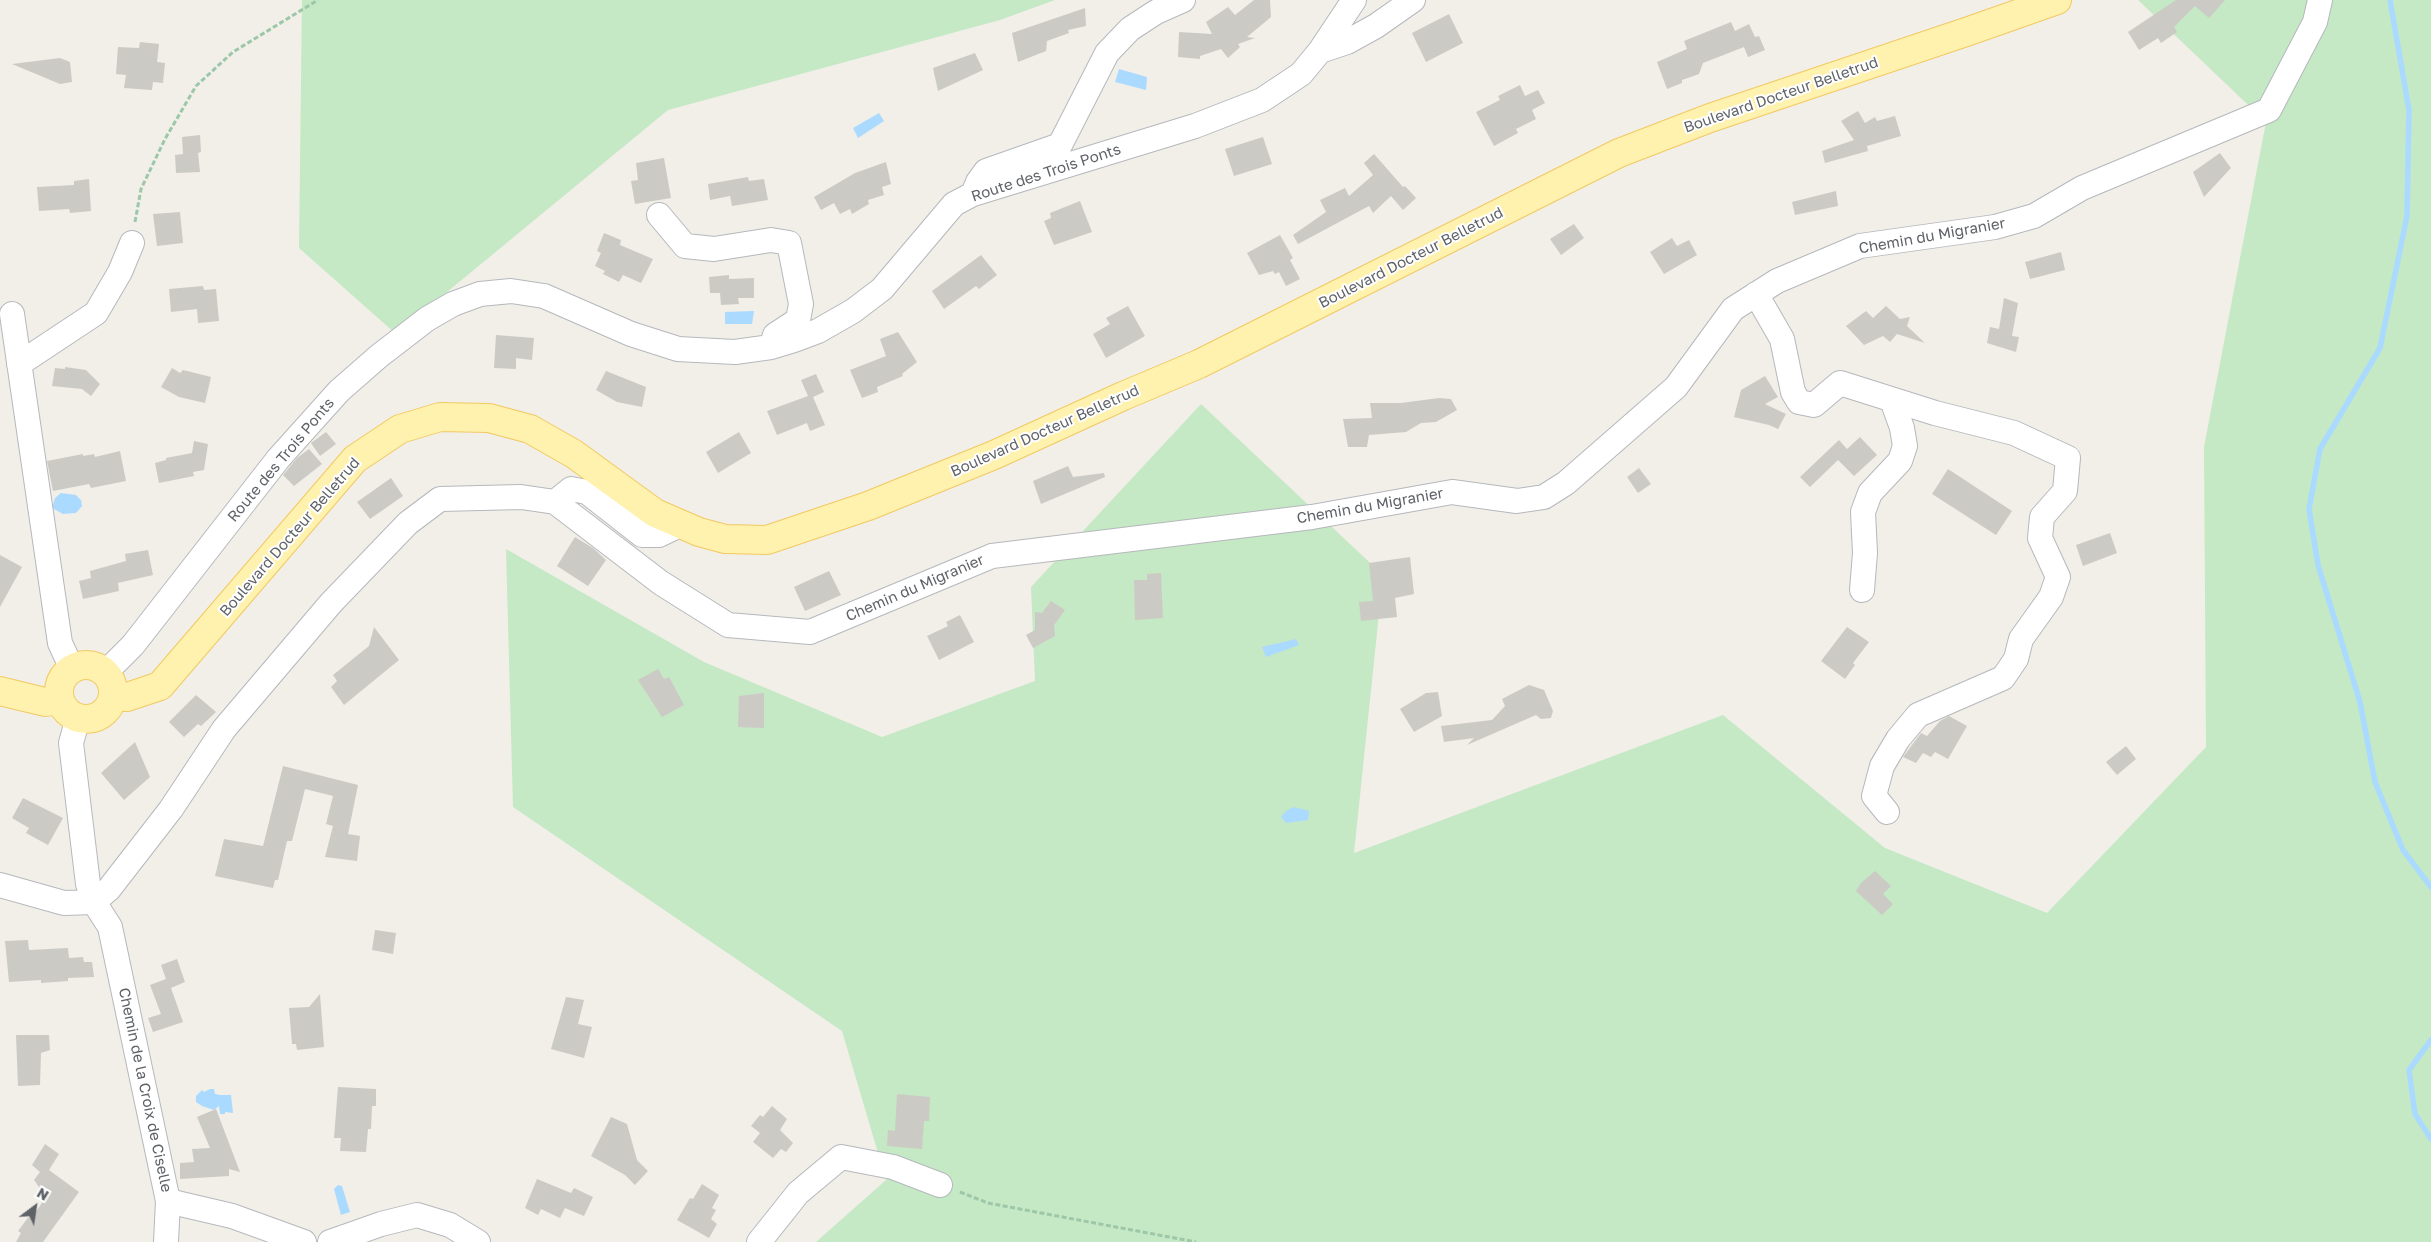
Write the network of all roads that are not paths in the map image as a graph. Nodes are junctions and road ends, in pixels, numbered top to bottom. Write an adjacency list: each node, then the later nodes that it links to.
1 (1183, 0): 7 (street)
2 (1354, 0): 6 (street, Route des Trois Ponts)
3 (1413, 0): 6 (street)
4 (2057, 0): 16 (main road, Boulevard Docteur Belletrud)
5 (2320, 0): 10 (street, Chemin du Migranier)
6 (1320, 51): 7 (street, Route des Trois Ponts)
7 (973, 194): 12 (street, Route des Trois Ponts)
8 (659, 215): 12 (street)
9 (132, 243): 13 (street)
10 (1756, 294): 14 (street); 15 (street, Chemin du Migranier)
11 (12, 314): 13 (street)
12 (772, 347): 19 (street, Route des Trois Ponts)
13 (19, 364): 18 (street)
14 (1892, 400): 17 (street); 22 (street)
15 (555, 502): 16 (street); 24 (street)
16 (682, 524): 19 (main road, Boulevard Docteur Belletrud)
17 (1862, 590)
18 (72, 669): 19 (main road); 21 (main road)
19 (109, 684): 21 (main road)
20 (0, 691): 21 (main road)
21 (69, 709): 24 (street, Chemin de la Croix de Ciselle)
22 (1887, 812)
23 (0, 885): 24 (street)
24 (94, 902): 26 (street, Chemin de la Croix de Ciselle)
25 (940, 1185): 31 (street)
26 (168, 1201): 27 (street); 28 (street, Chemin de la Croix de Ciselle)
27 (166, 1242)
28 (304, 1242)
29 (330, 1242): 30 (street)
30 (478, 1242)
31 (758, 1242)

